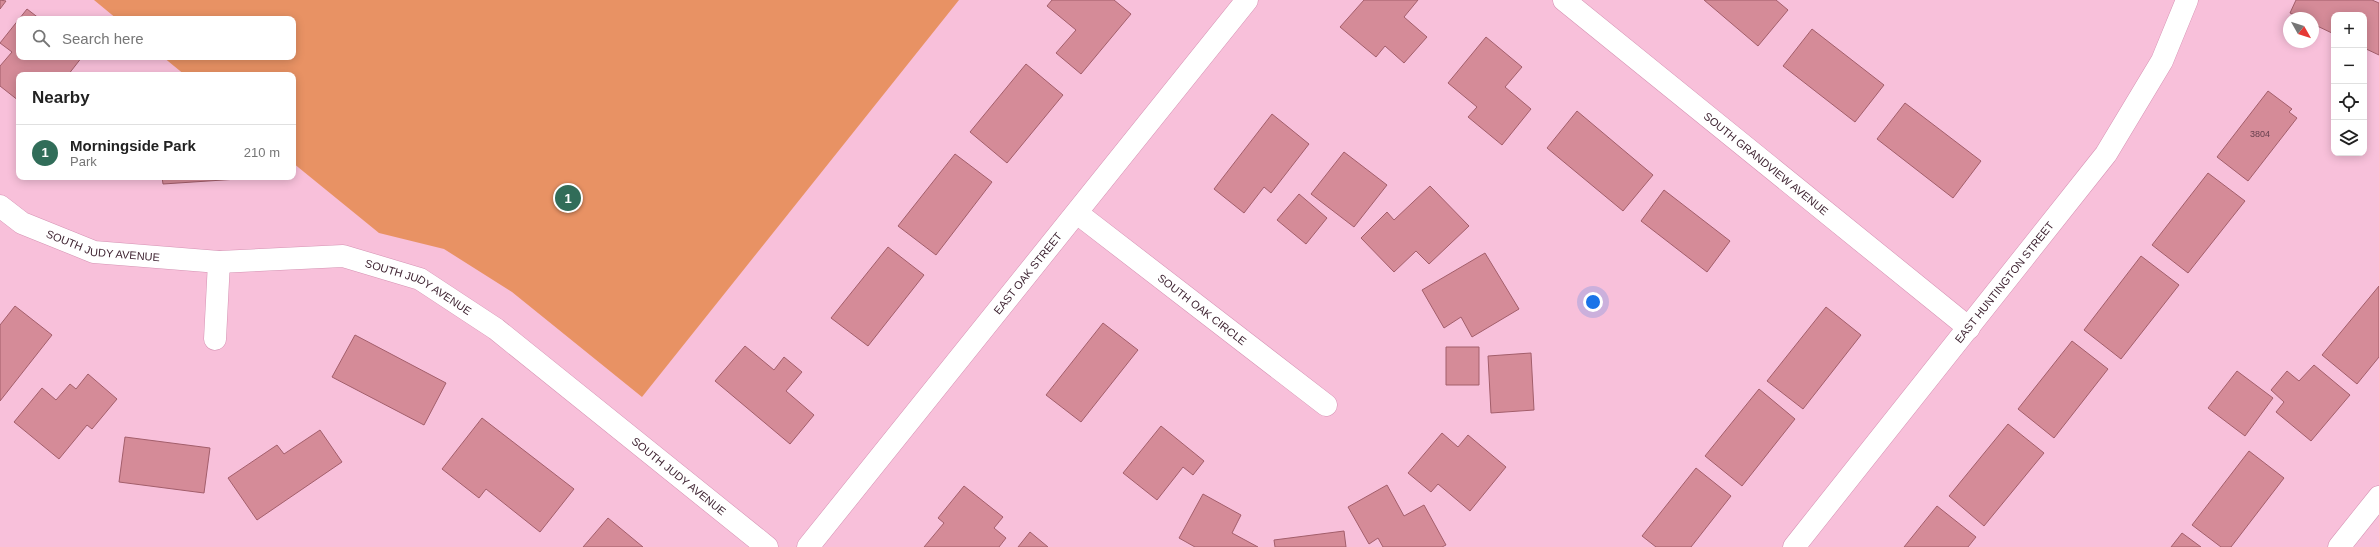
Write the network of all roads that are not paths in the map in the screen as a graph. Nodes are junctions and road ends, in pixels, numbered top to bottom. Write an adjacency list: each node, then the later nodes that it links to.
1 (1247, 0): 5 (street, EAST OAK STREET)
2 (1564, 0): 7 (street, SOUTH GRANDVIEW AVENUE)
3 (2187, 0): 7 (street, EAST HUNTINGTON STREET)
4 (0, 206): 6 (street, SOUTH JUDY AVENUE)
5 (1077, 213): 9 (street, SOUTH OAK CIRCLE); 12 (street, EAST OAK STREET)
6 (219, 262): 8 (street); 11 (street, SOUTH JUDY AVENUE)
7 (1969, 328): 13 (street, EAST HUNTINGTON STREET)
8 (215, 339)
9 (1326, 405)
10 (2379, 497): 14 (street)
11 (767, 547)
12 (808, 547)
13 (1794, 547)
14 (2339, 547)

